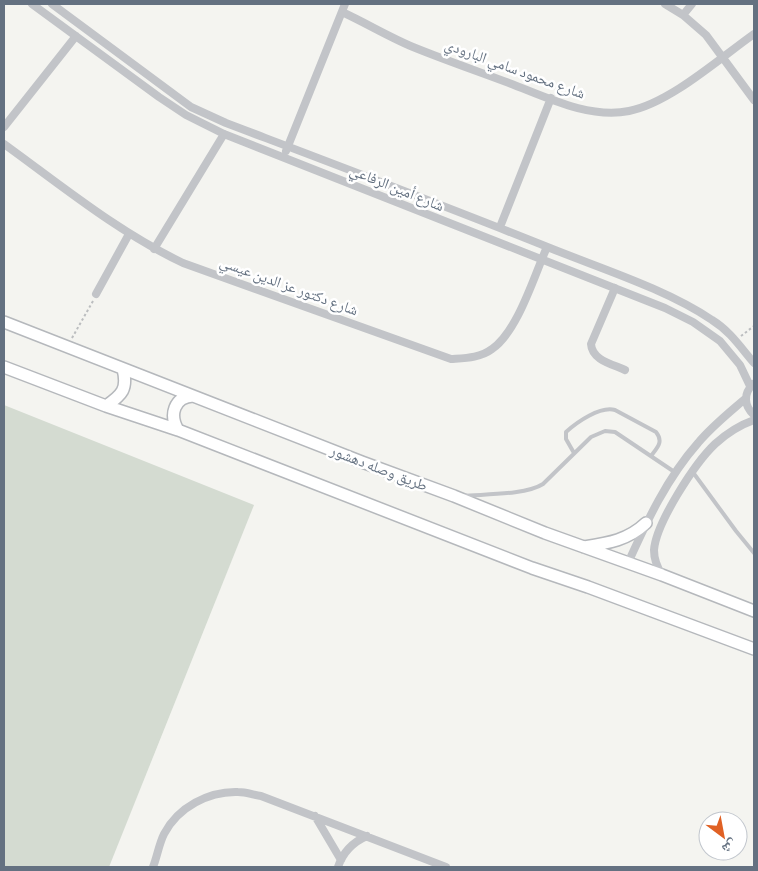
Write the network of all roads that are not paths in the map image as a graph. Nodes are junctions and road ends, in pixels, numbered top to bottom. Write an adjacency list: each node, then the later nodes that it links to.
1 (32, 4): 9 (street, شارع أمين الرفاعي)
2 (52, 4): 13 (street, شارع أمين الرفاعي)
3 (345, 4): 6 (street)
4 (665, 4): 7 (street)
5 (692, 4): 7 (street)
6 (342, 12): 11 (street, شارع محمود سامي البارودي); 18 (street)
7 (683, 15): 10 (street)
8 (754, 34): 10 (street, شارع محمود سامي البارودي)
9 (76, 36): 14 (street, شارع أمين الرفاعي); 15 (street)
10 (721, 57): 11 (street, شارع محمود سامي البارودي); 12 (street)
11 (551, 98): 20 (street)
12 (754, 100)
13 (191, 107): 14 (street); 18 (street, شارع أمين الرفاعي)
14 (186, 116): 16 (street, شارع أمين الرفاعي)
15 (4, 127)
16 (224, 134): 19 (street, شارع أمين الرفاعي); 23 (street)
17 (4, 144): 21 (street, شارع دكتور عز الدين عيسي)
18 (288, 146): 19 (street); 20 (street, شارع أمين الرفاعي)
19 (284, 157): 24 (street, شارع أمين الرفاعي)
20 (500, 227): 22 (street, شارع أمين الرفاعي)
21 (129, 234): 23 (street, شارع دكتور عز الدين عيسي); 26 (street)
22 (547, 247): 24 (street, شارع دكتور عز الدين عيسي); 28 (street, شارع أمين الرفاعي)
23 (154, 248): 24 (street, شارع دكتور عز الدين عيسي)
24 (541, 260): 25 (street, شارع أمين الرفاعي)
25 (615, 288): 31 (street); 32 (street, شارع أمين الرفاعي)
26 (96, 294)
27 (4, 322): 30 (main road, طريق وصله دهشور)
28 (754, 363)
29 (4, 366): 35 (main road)
30 (123, 369): 33 (main road, طريق وصله دهشور); 35 (main road)
31 (625, 370)
32 (752, 384): 34 (street)
33 (193, 396): 40 (main road); 45 (main road, طريق وصله دهشور)
34 (746, 398): 36 (street); 37 (street)
35 (106, 406): 40 (main road)
36 (727, 414): 39 (street); 44 (street)
37 (754, 415)
38 (754, 420): 39 (street)
39 (737, 428): 43 (street)
40 (178, 430): 54 (main road)
41 (574, 453): 42 (lane); 42 (lane); 45 (lane)
42 (651, 456): 44 (lane)
43 (692, 471): 47 (street); 50 (lane)
44 (676, 473): 46 (street)
45 (454, 496): 49 (main road, طريق وصله دهشور)
46 (656, 505): 47 (street); 48 (street)
47 (668, 511): 52 (street)
48 (646, 523): 49 (main road); 51 (street)
49 (583, 547): 51 (main road, طريق وصله دهشور)
50 (754, 553)
51 (628, 563): 52 (main road, طريق وصله دهشور)
52 (662, 575): 53 (main road, طريق وصله دهشور)
53 (754, 611)
54 (754, 649)
55 (315, 816): 56 (street); 57 (street); 58 (street)
56 (367, 836): 57 (street); 59 (street)
57 (339, 864)
58 (153, 867)
59 (446, 867)

